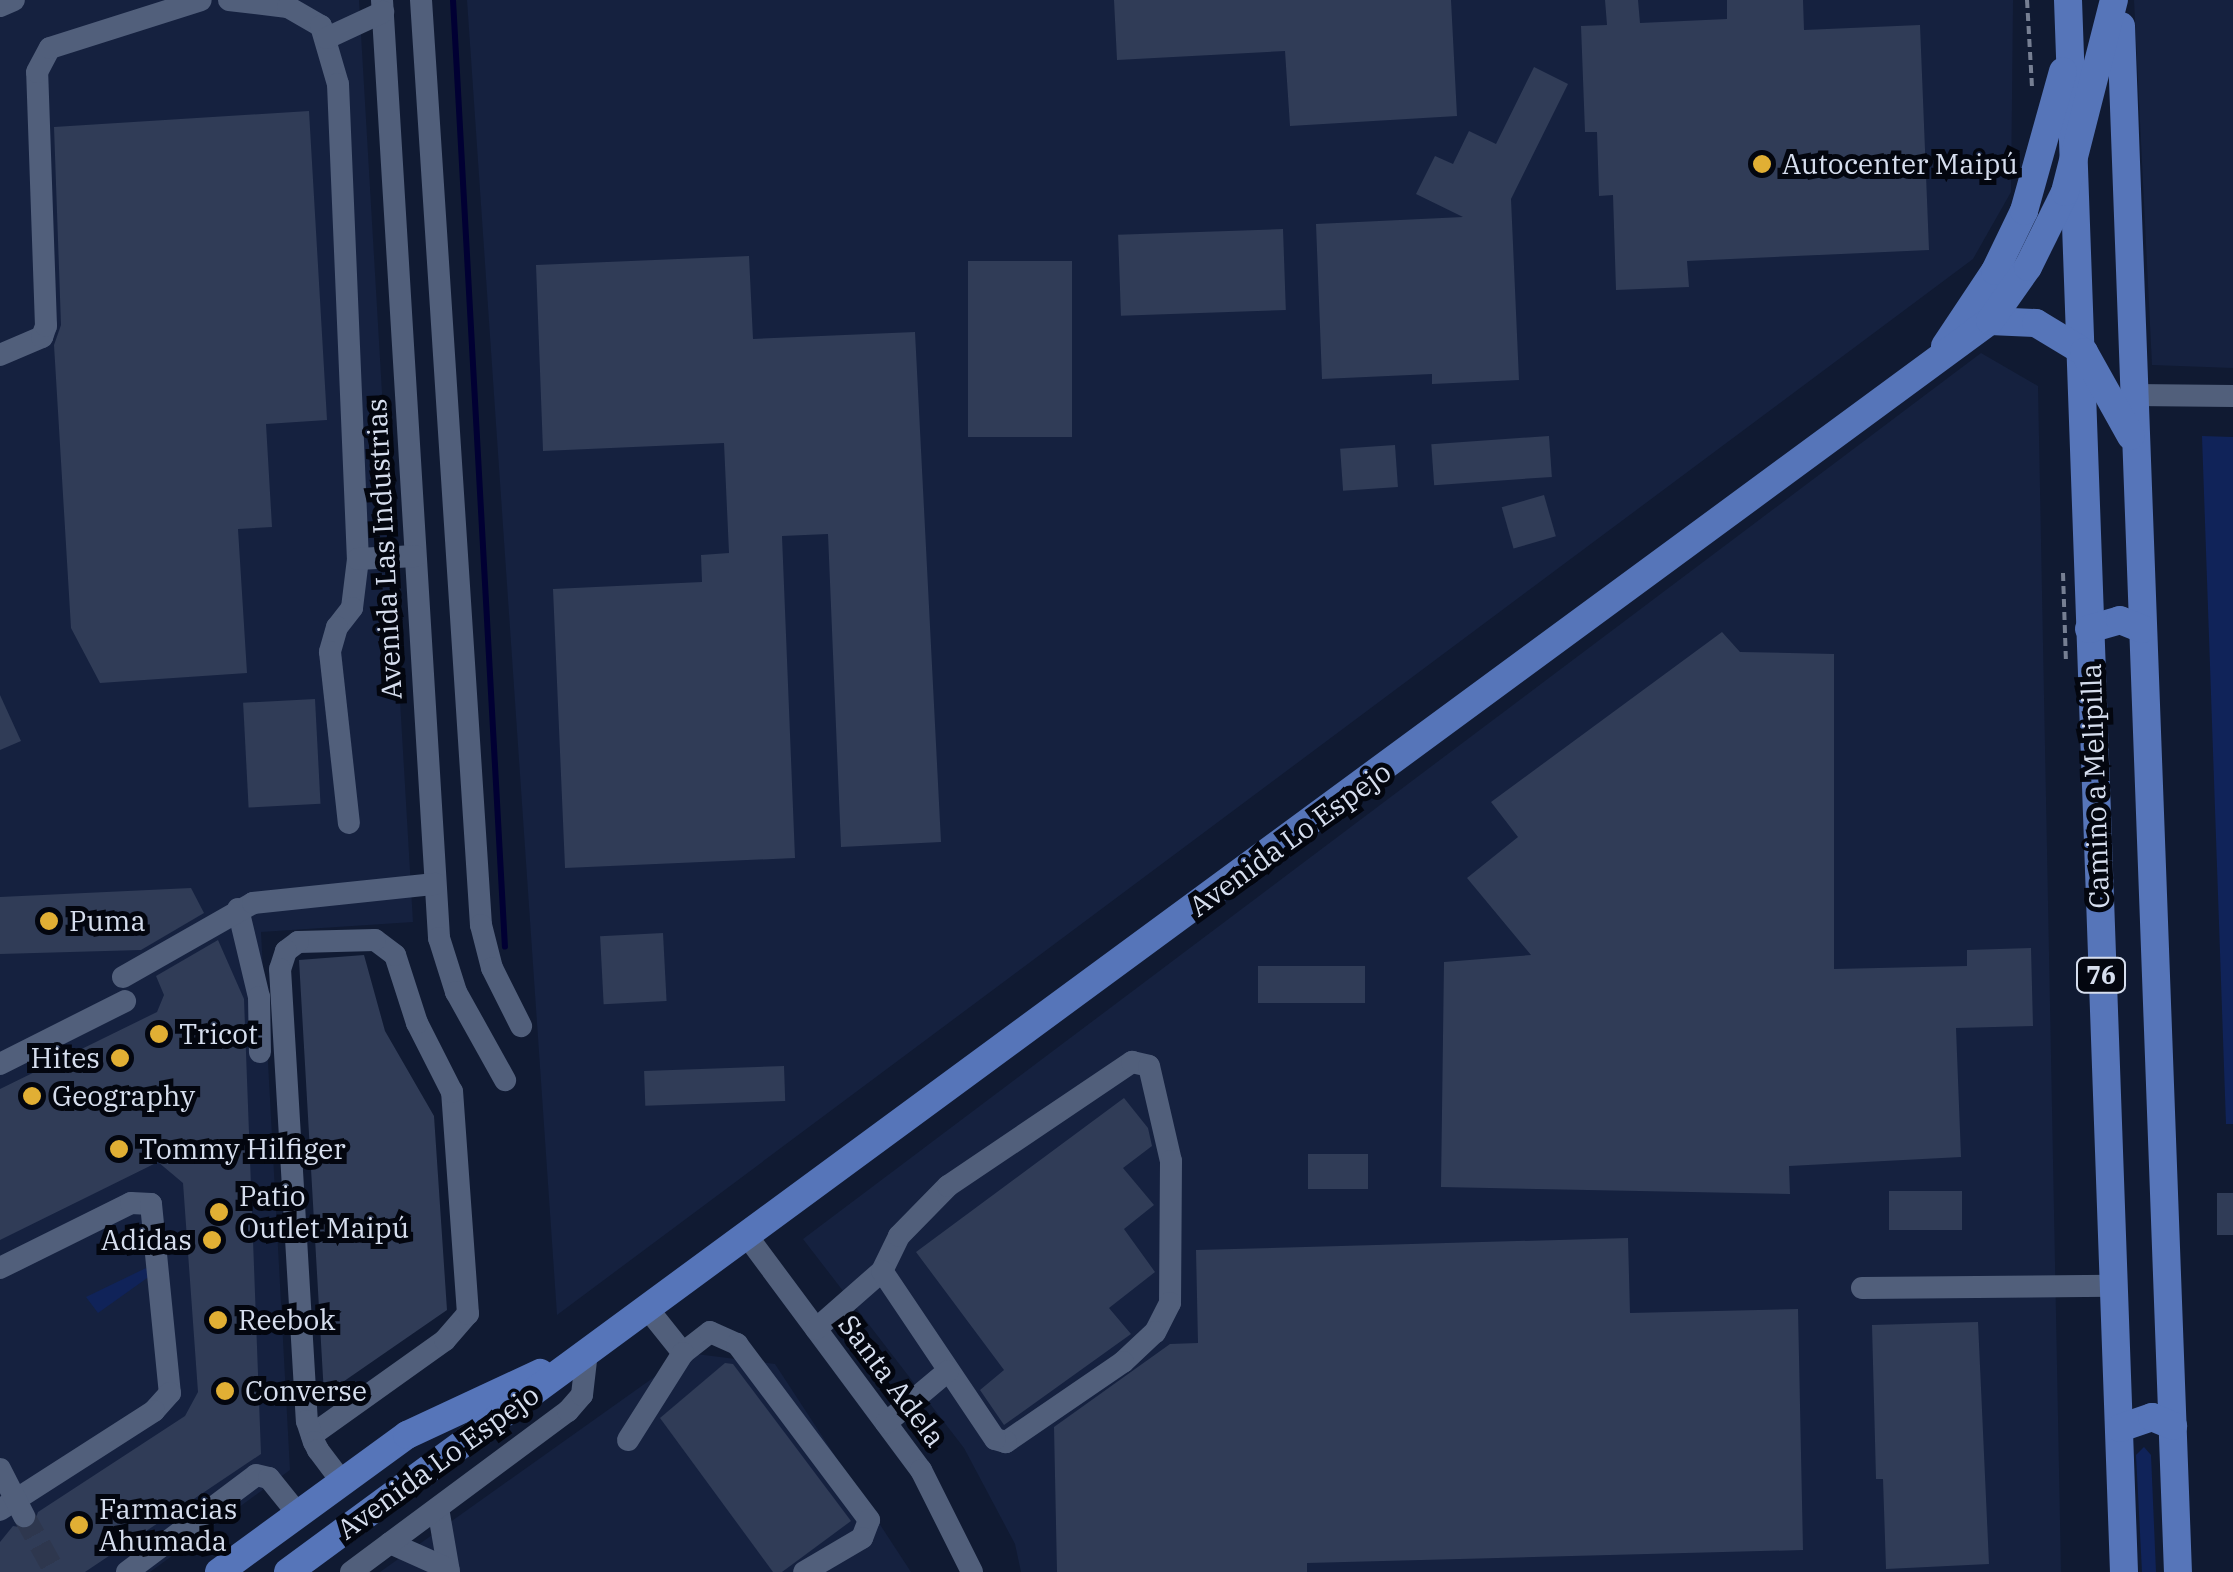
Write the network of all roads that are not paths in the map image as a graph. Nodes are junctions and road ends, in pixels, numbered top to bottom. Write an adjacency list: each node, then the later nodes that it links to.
1 (14, 0): 7 (street)
2 (201, 0): 14 (street)
3 (229, 0): 9 (street)
4 (421, 0): 24 (street)
5 (2068, 0): 10 (main road, Camino a Melipilla / 76)
6 (2117, 0): 11 (main road); 17 (main road, Camino a Melipilla / 76)
7 (0, 6)
8 (382, 6): 9 (street); 20 (street, Avenida Las Industrias)
9 (327, 38): 21 (street)
10 (2070, 46): 11 (main road, Camino a Melipilla / 76); 16 (main road)
11 (2077, 160): 12 (main road, Avenida Lo Espejo); 15 (main road, Camino a Melipilla / 76)
12 (1990, 321): 13 (main road, Avenida Lo Espejo); 15 (main road)
13 (1956, 347): 15 (main road); 16 (main road, Avenida Lo Espejo)
14 (0, 356)
15 (2084, 364): 19 (main road); 22 (main road, Camino a Melipilla / 76)
16 (1926, 370): 37 (main road, Avenida Lo Espejo)
17 (2134, 395): 18 (street); 19 (main road, Camino a Melipilla / 76)
18 (2233, 396)
19 (2136, 446): 23 (main road, Camino a Melipilla / 76)
20 (415, 556): 21 (street); 25 (street, Avenida Las Industrias)
21 (358, 559): 26 (street)
22 (2089, 629): 23 (main road); 40 (main road, Camino a Melipilla / 76)
23 (2142, 629): 48 (main road, Camino a Melipilla / 76)
24 (467, 734): 25 (street); 30 (street)
25 (426, 738): 27 (street, Avenida Las Industrias)
26 (349, 823)
27 (434, 884): 28 (street); 32 (street, Avenida Las Industrias)
28 (238, 908): 29 (street); 34 (street)
29 (123, 977)
30 (500, 988): 32 (street); 33 (street)
31 (125, 1001): 35 (street)
32 (465, 1007): 36 (street, Avenida Las Industrias)
33 (522, 1026)
34 (260, 1052)
35 (0, 1064)
36 (505, 1080)
37 (746, 1236): 42 (main road, Avenida Lo Espejo); 43 (street, Santa Adela)
38 (0, 1268): 56 (street)
39 (882, 1271): 43 (street); 46 (street); 46 (street)
40 (2112, 1286): 41 (street); 49 (main road, Camino a Melipilla / 76)
41 (1862, 1288)
42 (647, 1308): 44 (main road, Avenida Lo Espejo); 45 (street)
43 (816, 1330): 47 (street, Santa Adela)
44 (587, 1352): 53 (main road, Avenida Lo Espejo); 54 (main road, Avenida Lo Espejo); 55 (street)
45 (683, 1353): 51 (street); 64 (street)
46 (948, 1371): 47 (street)
47 (886, 1423): 65 (street, Santa Adela)
48 (2173, 1426): 49 (main road); 67 (main road, Camino a Melipilla / 76)
49 (2120, 1428): 66 (main road, Camino a Melipilla / 76)
50 (312, 1435): 50 (street); 53 (street)
51 (628, 1440)
52 (0, 1468): 56 (street)
53 (350, 1476): 54 (main road); 57 (main road, Avenida Lo Espejo)
54 (381, 1504): 62 (main road, Avenida Lo Espejo)
55 (438, 1508): 58 (street); 59 (street)
56 (13, 1509)
57 (298, 1514): 60 (street); 61 (main road, Avenida Lo Espejo)
58 (390, 1543): 59 (street); 63 (street)
59 (449, 1571)
60 (126, 1572)
61 (218, 1572)
62 (288, 1572)
63 (350, 1572)
64 (804, 1572)
65 (972, 1572)
66 (2124, 1572)
67 (2178, 1572)

